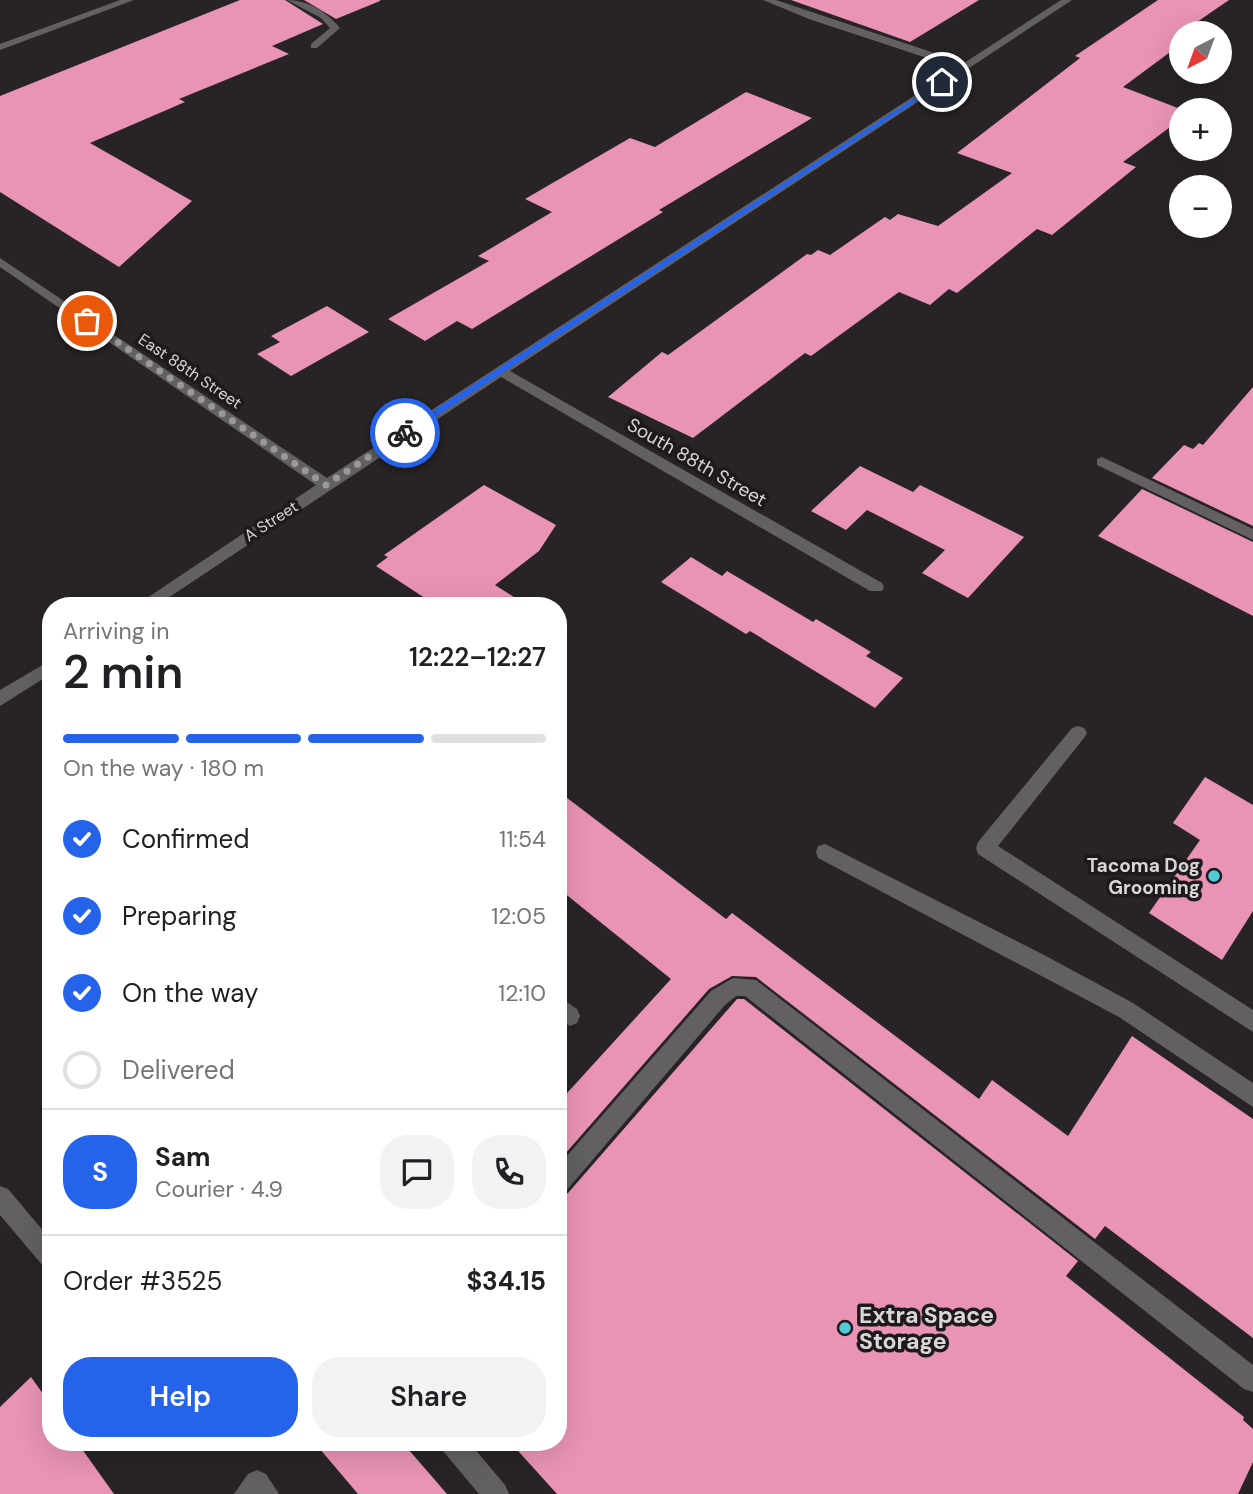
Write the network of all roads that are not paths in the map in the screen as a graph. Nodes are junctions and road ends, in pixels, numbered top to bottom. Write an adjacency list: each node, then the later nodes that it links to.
1 (129, 0): 6 (street)
2 (292, 0): 5 (street)
3 (768, 0): 7 (street)
4 (1067, 0): 7 (street, A Street)
5 (314, 46)
6 (0, 47)
7 (965, 66): 9 (street, A Street)
8 (0, 262): 11 (street, East 88th Street)
9 (500, 371): 11 (street, A Street); 13 (street, South 88th Street)
10 (1102, 462): 12 (street)
11 (326, 485): 14 (street, A Street)
12 (1253, 535)
13 (876, 587)
14 (157, 597)
15 (42, 672): 16 (street)
16 (0, 699)
17 (1078, 733): 19 (street)
18 (825, 852): 20 (street)
19 (1253, 1022)
20 (1253, 1096)
21 (567, 1173): 24 (street)
22 (0, 1197): 23 (street)
23 (42, 1247)
24 (1253, 1380)
25 (460, 1451): 28 (street)
26 (247, 1494): 27 (street)
27 (266, 1494)
28 (496, 1494)

